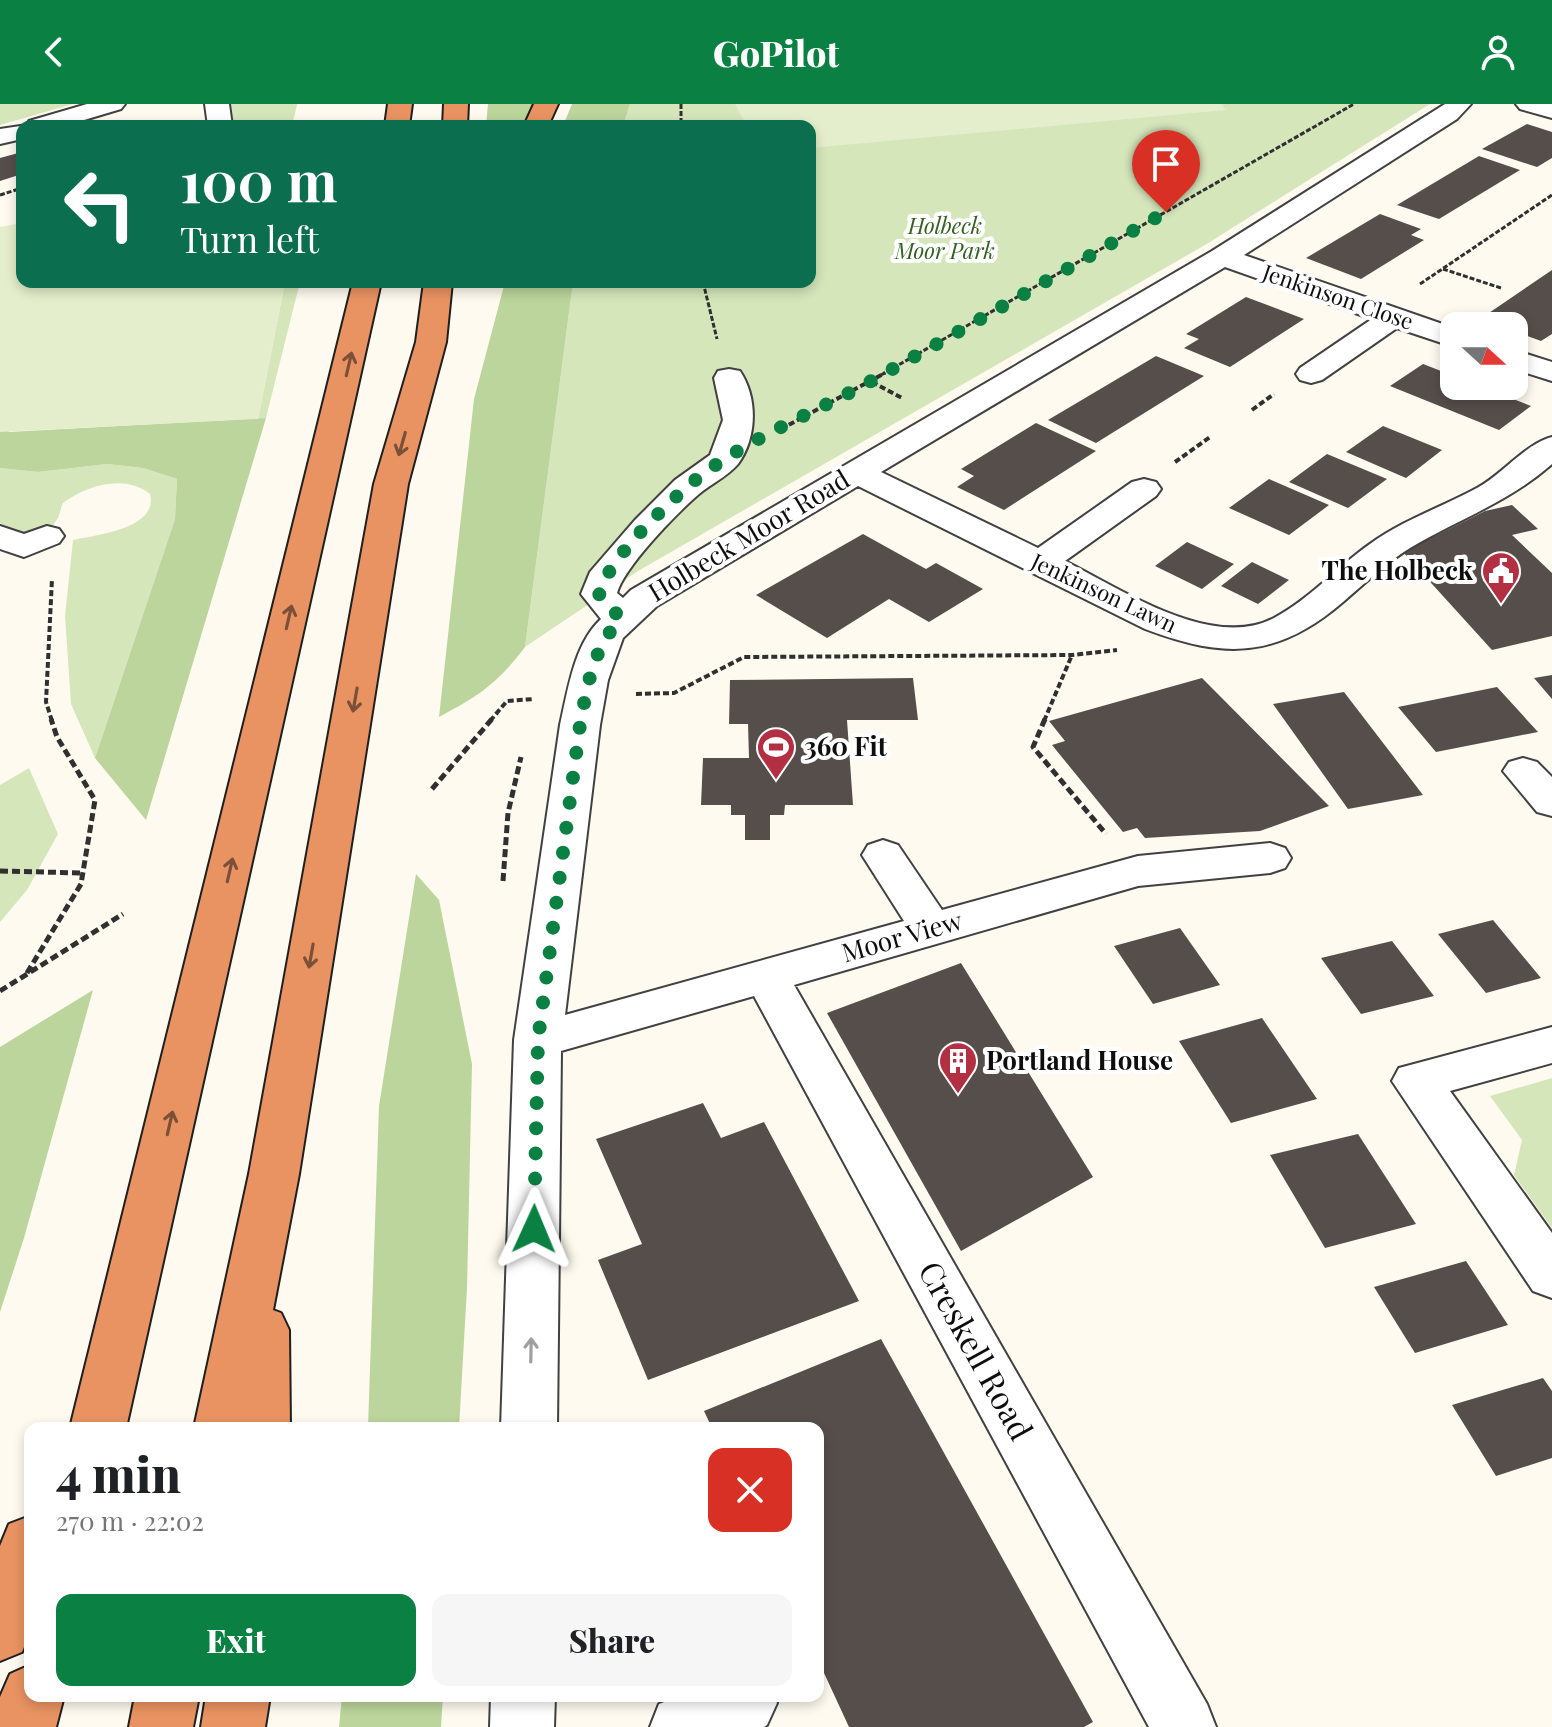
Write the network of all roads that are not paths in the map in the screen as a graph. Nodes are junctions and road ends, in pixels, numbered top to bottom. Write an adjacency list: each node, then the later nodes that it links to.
1 (113, 104): 5 (street)
2 (1459, 104): 6 (street, Holbeck Moor Road)
3 (1528, 104): 4 (street)
4 (1552, 111)
5 (58, 120)
6 (1222, 257): 10 (street, Jenkinson Close); 18 (street, Holbeck Moor Road)
7 (366, 288): 30 (highway, one-way to 7)
8 (437, 288): 12 (highway)
9 (457, 288): 12 (highway)
10 (1394, 317): 11 (street, Jenkinson Close); 15 (street)
11 (1440, 333)
12 (431, 342): 31 (highway, one-way to 31)
13 (1528, 364): 14 (street)
14 (1552, 372)
15 (1311, 374)
16 (729, 378): 21 (street)
17 (1552, 447): 20 (street, Jenkinson Lawn)
18 (856, 472): 20 (street, Jenkinson Lawn); 21 (street, Holbeck Moor Road)
19 (1144, 489): 20 (street)
20 (1040, 563)
21 (621, 619): 28 (street, Holbeck Moor Road)
22 (1523, 771): 23 (street)
23 (1552, 802)
24 (883, 855): 26 (street)
25 (1270, 858): 26 (street, Moor View)
26 (932, 929): 27 (street, Moor View)
27 (766, 976): 28 (street, Moor View); 50 (street, Creskell Road)
28 (538, 1040): 37 (street, Holbeck Moor Road, one-way to 28)
29 (1552, 1045): 32 (street)
30 (152, 1199): 33 (highway); 34 (highway)
31 (262, 1236): 35 (highway); 36 (highway)
32 (1552, 1275)
33 (73, 1422)
34 (99, 1422)
35 (223, 1422)
36 (262, 1422)
37 (529, 1422)
38 (24, 1562): 39 (highway)
39 (0, 1630)
40 (30, 1702): 45 (highway)
41 (166, 1702): 46 (highway)
42 (237, 1702): 47 (highway)
43 (523, 1702): 48 (street)
44 (745, 1702): 49 (street)
45 (24, 1727)
46 (161, 1727)
47 (233, 1727)
48 (522, 1727)
49 (682, 1727)
50 (1184, 1727)

